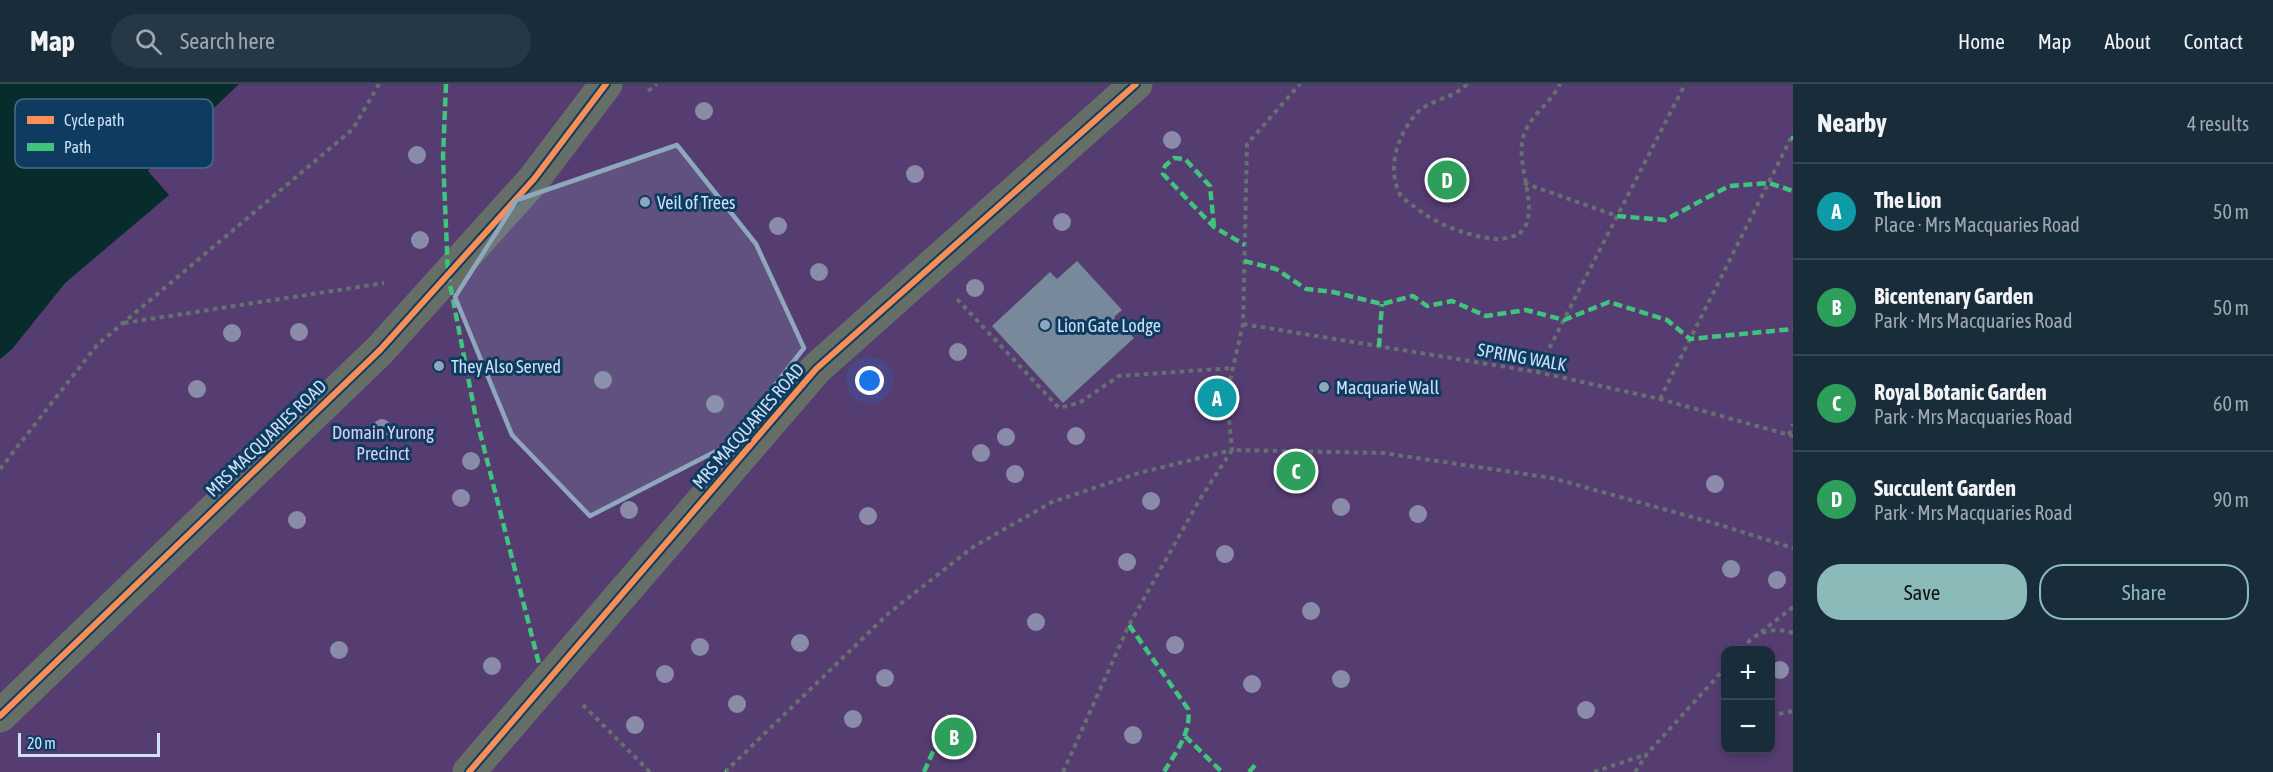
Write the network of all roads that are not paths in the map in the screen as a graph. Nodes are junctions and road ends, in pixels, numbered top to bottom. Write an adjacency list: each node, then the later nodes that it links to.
1 (606, 84): 3 (street, MRS MACQUARIES ROAD)
2 (1136, 84): 4 (street, MRS MACQUARIES ROAD)
3 (0, 716)
4 (469, 772)

